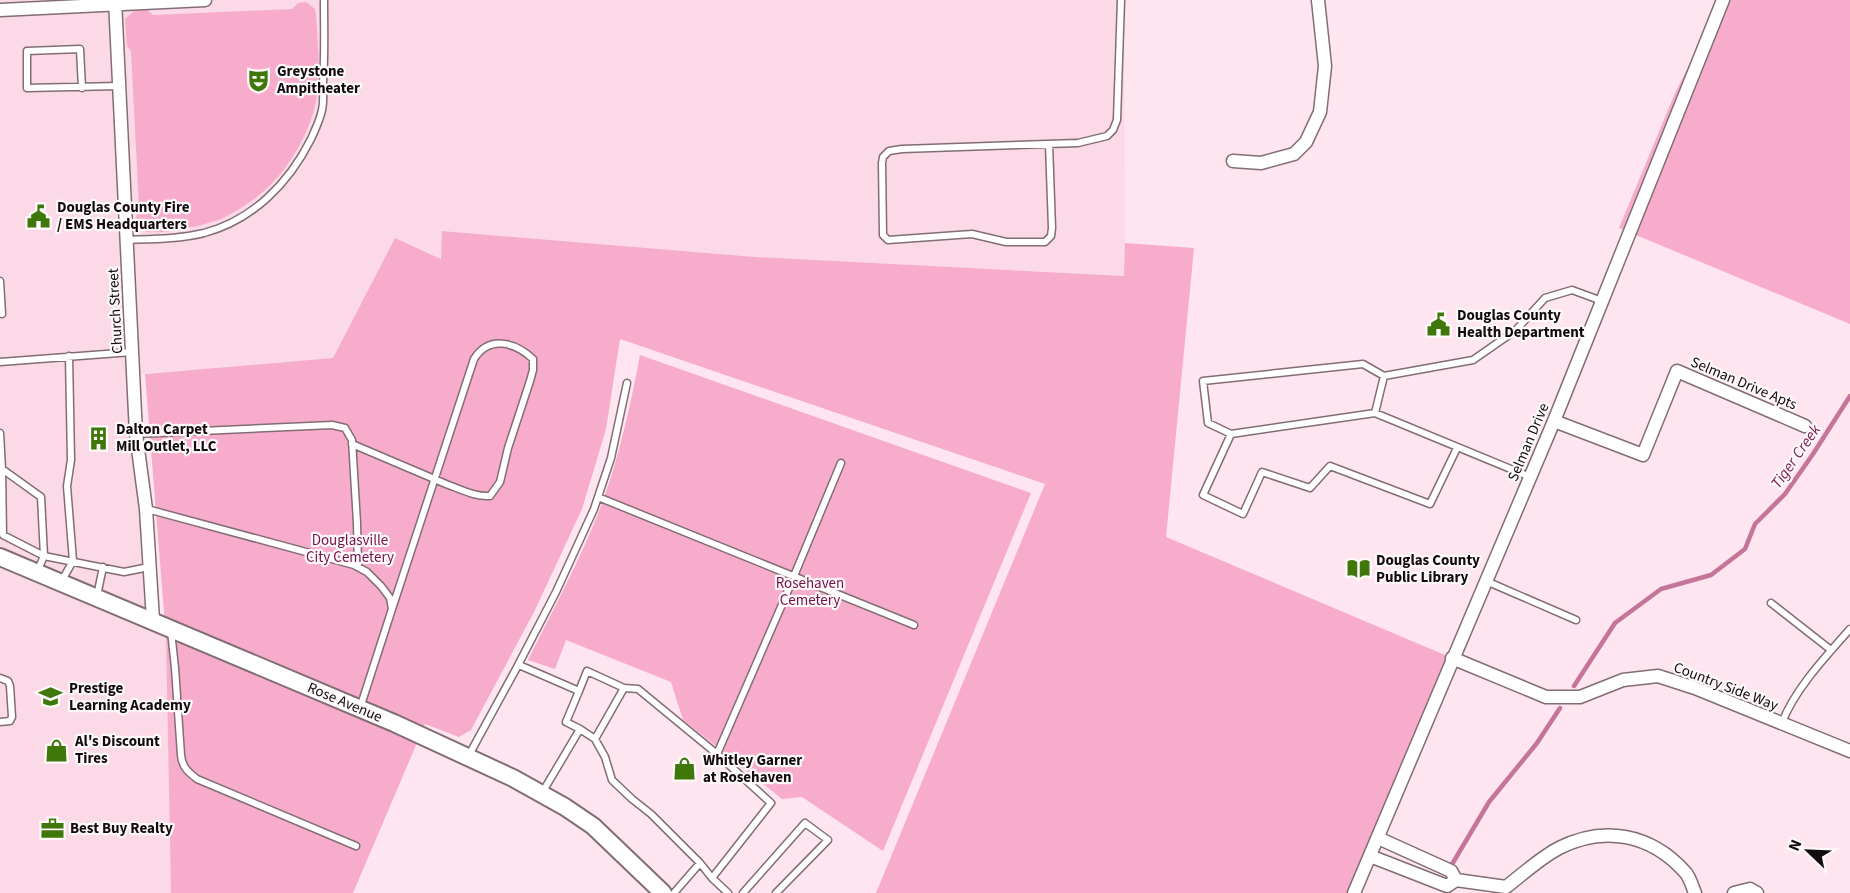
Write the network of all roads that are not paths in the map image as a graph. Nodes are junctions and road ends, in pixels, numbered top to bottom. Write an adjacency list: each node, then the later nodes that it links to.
1 (194, 0): 2 (street); 7 (street)
2 (205, 0)
3 (324, 0): 13 (lane)
4 (1121, 0): 11 (lane)
5 (1318, 0): 12 (street)
6 (1721, 0): 15 (street, Selman Drive)
7 (115, 2): 8 (street); 9 (street, Church Street)
8 (0, 10)
9 (119, 86): 10 (lane); 13 (street, Church Street)
10 (82, 88): 10 (lane)
11 (1049, 144): 11 (lane)
12 (1233, 161)
13 (126, 240): 17 (street, Church Street)
14 (0, 281): 16 (lane)
15 (1602, 301): 20 (lane); 23 (street, Selman Drive)
16 (2, 314)
17 (132, 352): 18 (lane); 26 (street, Church Street)
18 (69, 356): 19 (lane); 38 (lane)
19 (0, 362)
20 (1384, 376): 22 (lane); 27 (lane)
21 (627, 383): 34 (lane)
22 (1374, 413): 27 (lane); 29 (lane)
23 (1554, 421): 24 (street, Selman Drive Apts); 32 (street, Selman Drive)
24 (1805, 426)
25 (0, 433): 31 (lane)
26 (136, 434): 28 (lane); 35 (street, Church Street)
27 (1231, 434): 29 (lane)
28 (352, 444): 33 (lane); 39 (lane)
29 (1457, 448): 32 (lane)
30 (841, 463): 43 (lane)
31 (1, 468): 36 (lane); 36 (lane)
32 (1530, 477): 44 (street, Selman Drive)
33 (435, 479): 33 (lane); 48 (lane)
34 (598, 496): 43 (lane); 56 (lane)
35 (146, 509): 39 (lane); 41 (street, Church Street)
36 (44, 556): 38 (lane); 42 (lane)
37 (0, 557): 42 (street, Rose Avenue)
38 (73, 561): 40 (lane); 45 (lane)
39 (358, 566): 48 (lane)
40 (103, 567): 41 (lane); 46 (lane)
41 (150, 567): 49 (street, Church Street)
42 (37, 572): 45 (street, Rose Avenue)
43 (794, 576): 51 (lane); 66 (lane)
44 (1485, 581): 50 (lane); 55 (street, Selman Drive)
45 (61, 582): 46 (street, Rose Avenue)
46 (97, 597): 49 (street, Rose Avenue)
47 (1771, 603): 54 (lane)
48 (392, 609): 60 (lane)
49 (153, 620): 52 (street, Rose Avenue)
50 (1576, 620)
51 (914, 625)
52 (170, 628): 60 (street, Rose Avenue); 70 (lane)
53 (1850, 629): 54 (lane)
54 (1831, 650): 62 (lane)
55 (1452, 658): 62 (street, Country Side Way); 69 (street, Selman Drive)
56 (519, 664): 59 (lane); 67 (lane)
57 (0, 678): 61 (lane)
58 (624, 688): 59 (lane); 64 (lane); 66 (lane)
59 (579, 691): 63 (lane)
60 (360, 708): 67 (street, Rose Avenue)
61 (0, 722)
62 (1782, 723): 65 (street, Country Side Way)
63 (580, 729): 64 (lane); 68 (lane)
64 (595, 739): 72 (lane)
65 (1850, 751)
66 (717, 754): 73 (lane)
67 (467, 758): 68 (street, Rose Avenue)
68 (542, 794): 76 (street, Rose Avenue)
69 (1378, 838): 71 (street, Selman Drive); 74 (street)
70 (356, 846)
71 (1370, 856): 74 (street); 81 (street, Selman Drive)
72 (700, 863): 73 (lane); 77 (lane)
73 (712, 878): 78 (lane)
74 (1456, 880): 75 (street)
75 (1507, 890): 82 (street)
76 (663, 893)
77 (674, 893)
78 (728, 893)
79 (743, 893): 80 (lane)
80 (776, 893)
81 (1354, 893)
82 (1695, 893)
83 (1734, 893): 84 (street)
84 (1757, 893)

